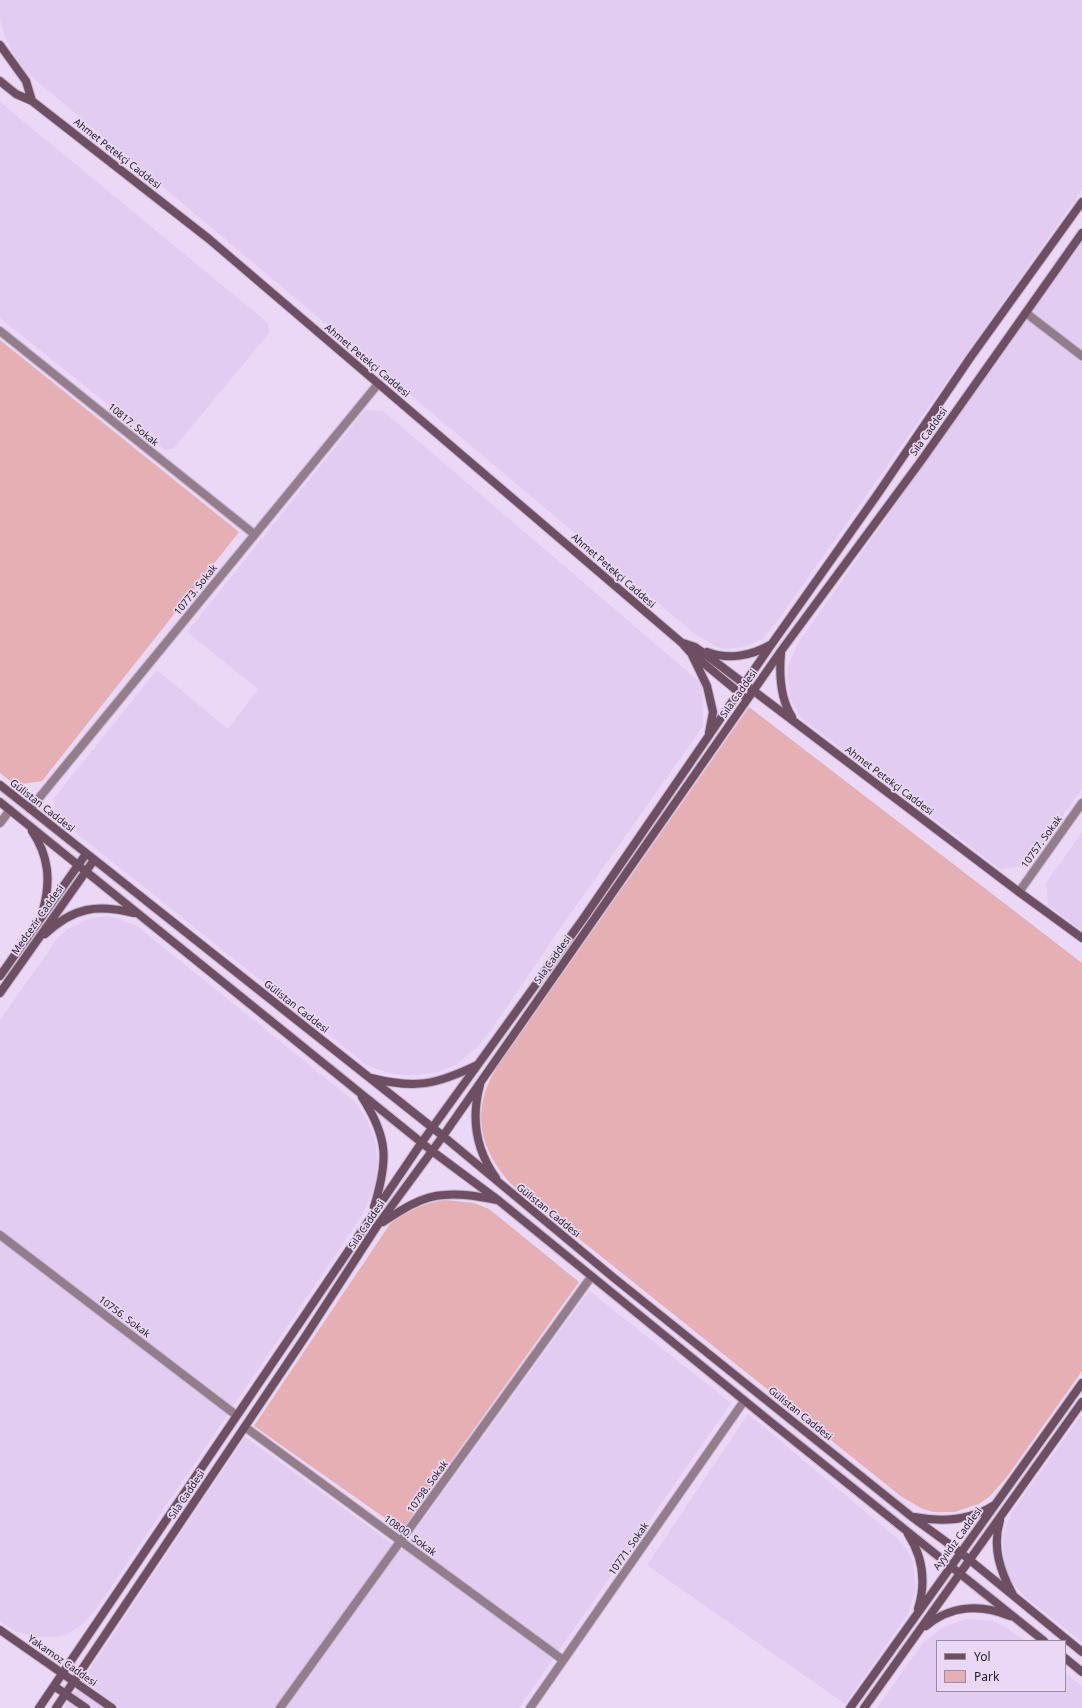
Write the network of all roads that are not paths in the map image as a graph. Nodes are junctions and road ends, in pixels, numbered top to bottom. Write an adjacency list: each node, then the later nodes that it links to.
1 (0, 45): 3 (street)
2 (0, 81): 3 (street, Ahmet Petekçi Caddesi)
3 (32, 101): 9 (street, Ahmet Petekçi Caddesi)
4 (1082, 202): 11 (street, Sıla Caddesi)
5 (1082, 233): 6 (street, Sıla Caddesi)
6 (1026, 313): 8 (street); 13 (street, Sıla Caddesi)
7 (0, 331): 10 (street, 10817. Sokak)
8 (1082, 356)
9 (378, 384): 10 (street, 10773. Sokak); 12 (street, Ahmet Petekçi Caddesi)
10 (254, 534): 23 (street, 10773. Sokak)
11 (771, 645): 12 (street); 14 (street, Sıla Caddesi)
12 (693, 650): 14 (street, Ahmet Petekçi Caddesi); 16 (street, Ahmet Petekçi Caddesi); 19 (street)
13 (781, 651): 15 (street, Sıla Caddesi); 18 (street)
14 (745, 683): 15 (street, Ahmet Petekçi Caddesi); 16 (street, Sıla Caddesi)
15 (754, 690): 17 (street, Sıla Caddesi); 18 (street, Ahmet Petekçi Caddesi)
16 (739, 692): 17 (street, Ahmet Petekçi Caddesi); 19 (street, Sıla Caddesi)
17 (748, 699): 40 (street, Sıla Caddesi)
18 (794, 721): 31 (street, Ahmet Petekçi Caddesi)
19 (708, 737): 38 (street, Sıla Caddesi)
20 (0, 785): 23 (street, Gülistan Caddesi)
21 (0, 802): 24 (street)
22 (1082, 803): 31 (street, 10757. Sokak)
23 (30, 809): 27 (street, Gülistan Caddesi)
24 (10, 810): 25 (street); 26 (street)
25 (0, 822)
26 (26, 823): 29 (street); 33 (street)
27 (86, 854): 28 (street, Gülistan Caddesi); 29 (street, Medcezir Caddesi)
28 (94, 860): 30 (street, Medcezir Caddesi); 39 (street, Gülistan Caddesi)
29 (77, 865): 30 (street); 33 (street, Medcezir Caddesi)
30 (84, 871): 32 (street); 35 (street, Medcezir Caddesi)
31 (1019, 892): 34 (street, Ahmet Petekçi Caddesi)
32 (138, 914): 35 (street); 41 (street)
33 (42, 916): 36 (street, Medcezir Caddesi)
34 (1082, 938)
35 (33, 945): 37 (street, Medcezir Caddesi)
36 (0, 976)
37 (0, 993)
38 (478, 1065): 39 (street); 42 (street, Sıla Caddesi)
39 (369, 1078): 42 (street, Gülistan Caddesi)
40 (482, 1078): 43 (street, Sıla Caddesi); 46 (street)
41 (359, 1091): 44 (street); 48 (street)
42 (432, 1128): 43 (street, Gülistan Caddesi); 44 (street, Sıla Caddesi)
43 (443, 1136): 45 (street, Sıla Caddesi); 46 (street, Gülistan Caddesi)
44 (422, 1142): 45 (street); 48 (street, Sıla Caddesi)
45 (432, 1151): 47 (street); 49 (street, Sıla Caddesi)
46 (503, 1187): 59 (street, Gülistan Caddesi)
47 (498, 1200): 49 (street); 51 (street)
48 (371, 1217): 55 (street, Sıla Caddesi)
49 (377, 1226): 56 (street, Sıla Caddesi)
50 (0, 1235): 55 (street, 10756. Sokak)
51 (591, 1277): 53 (street); 61 (street, 10798. Sokak)
52 (1082, 1383): 57 (street, Ayyıldız Caddesi)
53 (744, 1401): 60 (street); 74 (street, 10771. Sokak)
54 (1082, 1402): 58 (street, Ayyıldız Caddesi)
55 (236, 1415): 76 (street, Sıla Caddesi)
56 (245, 1427): 61 (street, 10800. Sokak); 77 (street, Sıla Caddesi)
57 (996, 1505): 59 (street); 62 (street, Ayyıldız Caddesi)
58 (1002, 1513): 63 (street, Ayyıldız Caddesi); 66 (street)
59 (912, 1517): 62 (street, Gülistan Caddesi)
60 (903, 1527): 64 (street); 67 (street)
61 (400, 1541): 74 (street, 10800. Sokak); 84 (street, 10798. Sokak)
62 (960, 1552): 63 (street, Gülistan Caddesi); 64 (street, Ayyıldız Caddesi)
63 (969, 1560): 65 (street, Ayyıldız Caddesi); 66 (street, Gülistan Caddesi)
64 (951, 1565): 65 (street); 67 (street, Ayyıldız Caddesi)
65 (960, 1573): 68 (street); 70 (street, Ayyıldız Caddesi)
66 (1016, 1599): 72 (street, Gülistan Caddesi)
67 (916, 1614): 86 (street, Ayyıldız Caddesi)
68 (1019, 1620): 70 (street); 71 (street)
69 (0, 1630): 76 (street, Yakamoz Caddesi)
70 (916, 1635): 87 (street, Ayyıldız Caddesi)
71 (1043, 1640)
72 (1082, 1652)
73 (1066, 1659): 75 (street)
74 (563, 1660): 85 (street, 10771. Sokak)
75 (1082, 1672)
76 (62, 1673): 77 (street, Yakamoz Caddesi); 78 (street, Sıla Caddesi)
77 (74, 1681): 79 (street, Sıla Caddesi); 83 (street, Yakamoz Caddesi)
78 (54, 1686): 79 (street); 80 (street, Sıla Caddesi)
79 (65, 1694): 81 (street, Sıla Caddesi); 82 (street)
80 (39, 1708)
81 (56, 1708)
82 (86, 1708)
83 (112, 1708)
84 (280, 1708)
85 (530, 1708)
86 (850, 1708)
87 (864, 1708)

